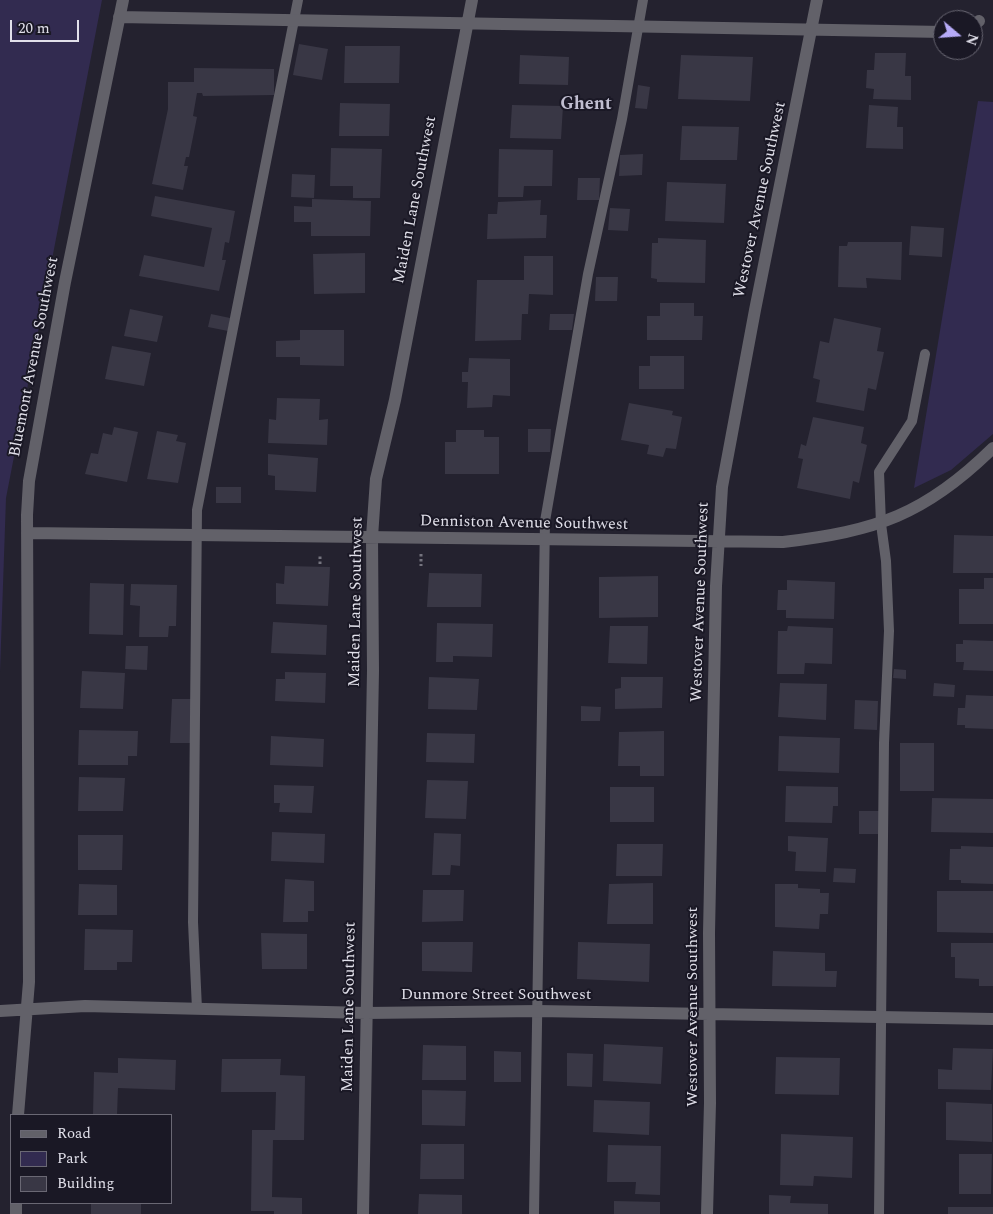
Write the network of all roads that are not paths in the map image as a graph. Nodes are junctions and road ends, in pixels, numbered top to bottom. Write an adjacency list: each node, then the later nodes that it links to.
1 (123, 0): 6 (street, Bluemont Avenue Southwest)
2 (298, 0): 7 (lane)
3 (472, 0): 8 (street, Maiden Lane Southwest)
4 (643, 0): 9 (lane)
5 (817, 0): 10 (street, Westover Avenue Southwest)
6 (119, 17): 7 (street); 15 (street, Bluemont Avenue Southwest)
7 (294, 21): 8 (street); 16 (lane)
8 (467, 24): 9 (street); 17 (street, Maiden Lane Southwest)
9 (638, 27): 10 (street); 18 (lane)
10 (811, 30): 11 (street); 19 (street, Westover Avenue Southwest)
11 (933, 32)
12 (925, 354): 14 (lane)
13 (993, 448): 14 (street, Denniston Avenue Southwest)
14 (880, 524): 19 (street, Denniston Avenue Southwest); 26 (lane)
15 (27, 533): 16 (street, Denniston Avenue Southwest); 20 (street, Bluemont Avenue Southwest)
16 (196, 536): 17 (street, Denniston Avenue Southwest); 21 (lane)
17 (372, 537): 18 (street, Denniston Avenue Southwest); 24 (street, Maiden Lane Southwest)
18 (544, 541): 19 (street, Denniston Avenue Southwest); 23 (lane)
19 (718, 542): 25 (street, Westover Avenue Southwest)
20 (26, 1009): 21 (street, Dunmore Street Southwest); 22 (street, Dunmore Street Southwest); 28 (street, Bluemont Avenue Southwest)
21 (197, 1009): 24 (street, Dunmore Street Southwest)
22 (0, 1011)
23 (538, 1011): 24 (street, Dunmore Street Southwest); 25 (street, Dunmore Street Southwest); 30 (lane)
24 (366, 1013): 29 (street, Maiden Lane Southwest)
25 (709, 1015): 26 (street, Dunmore Street Southwest); 31 (street, Westover Avenue Southwest)
26 (882, 1017): 27 (street, Dunmore Street Southwest); 32 (lane)
27 (993, 1019)
28 (18, 1114)
29 (363, 1214)
30 (534, 1214)
31 (707, 1214)
32 (879, 1214)

